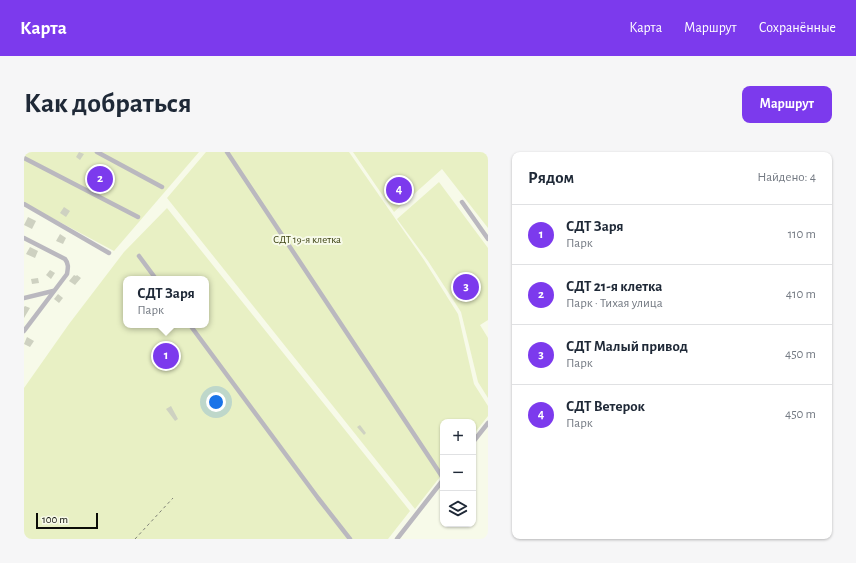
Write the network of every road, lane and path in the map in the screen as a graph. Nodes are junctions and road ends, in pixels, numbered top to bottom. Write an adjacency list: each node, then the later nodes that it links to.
1 (97, 152): 4 (street)
2 (227, 152): 19 (street)
3 (24, 158): 7 (street)
4 (162, 187)
5 (462, 202): 9 (street)
6 (24, 204): 10 (street)
7 (138, 217)
8 (24, 238): 13 (street)
9 (488, 239)
10 (109, 253)
11 (139, 256): 12 (street)
12 (154, 276)
13 (53, 291): 14 (street); 16 (street)
14 (24, 298)
15 (192, 328): 23 (street)
16 (24, 331)
17 (488, 423): 18 (street)
18 (476, 438)
19 (440, 474)
20 (440, 483): 24 (street)
21 (173, 498): 22 (path)
22 (135, 539)
23 (350, 539)
24 (397, 539)

